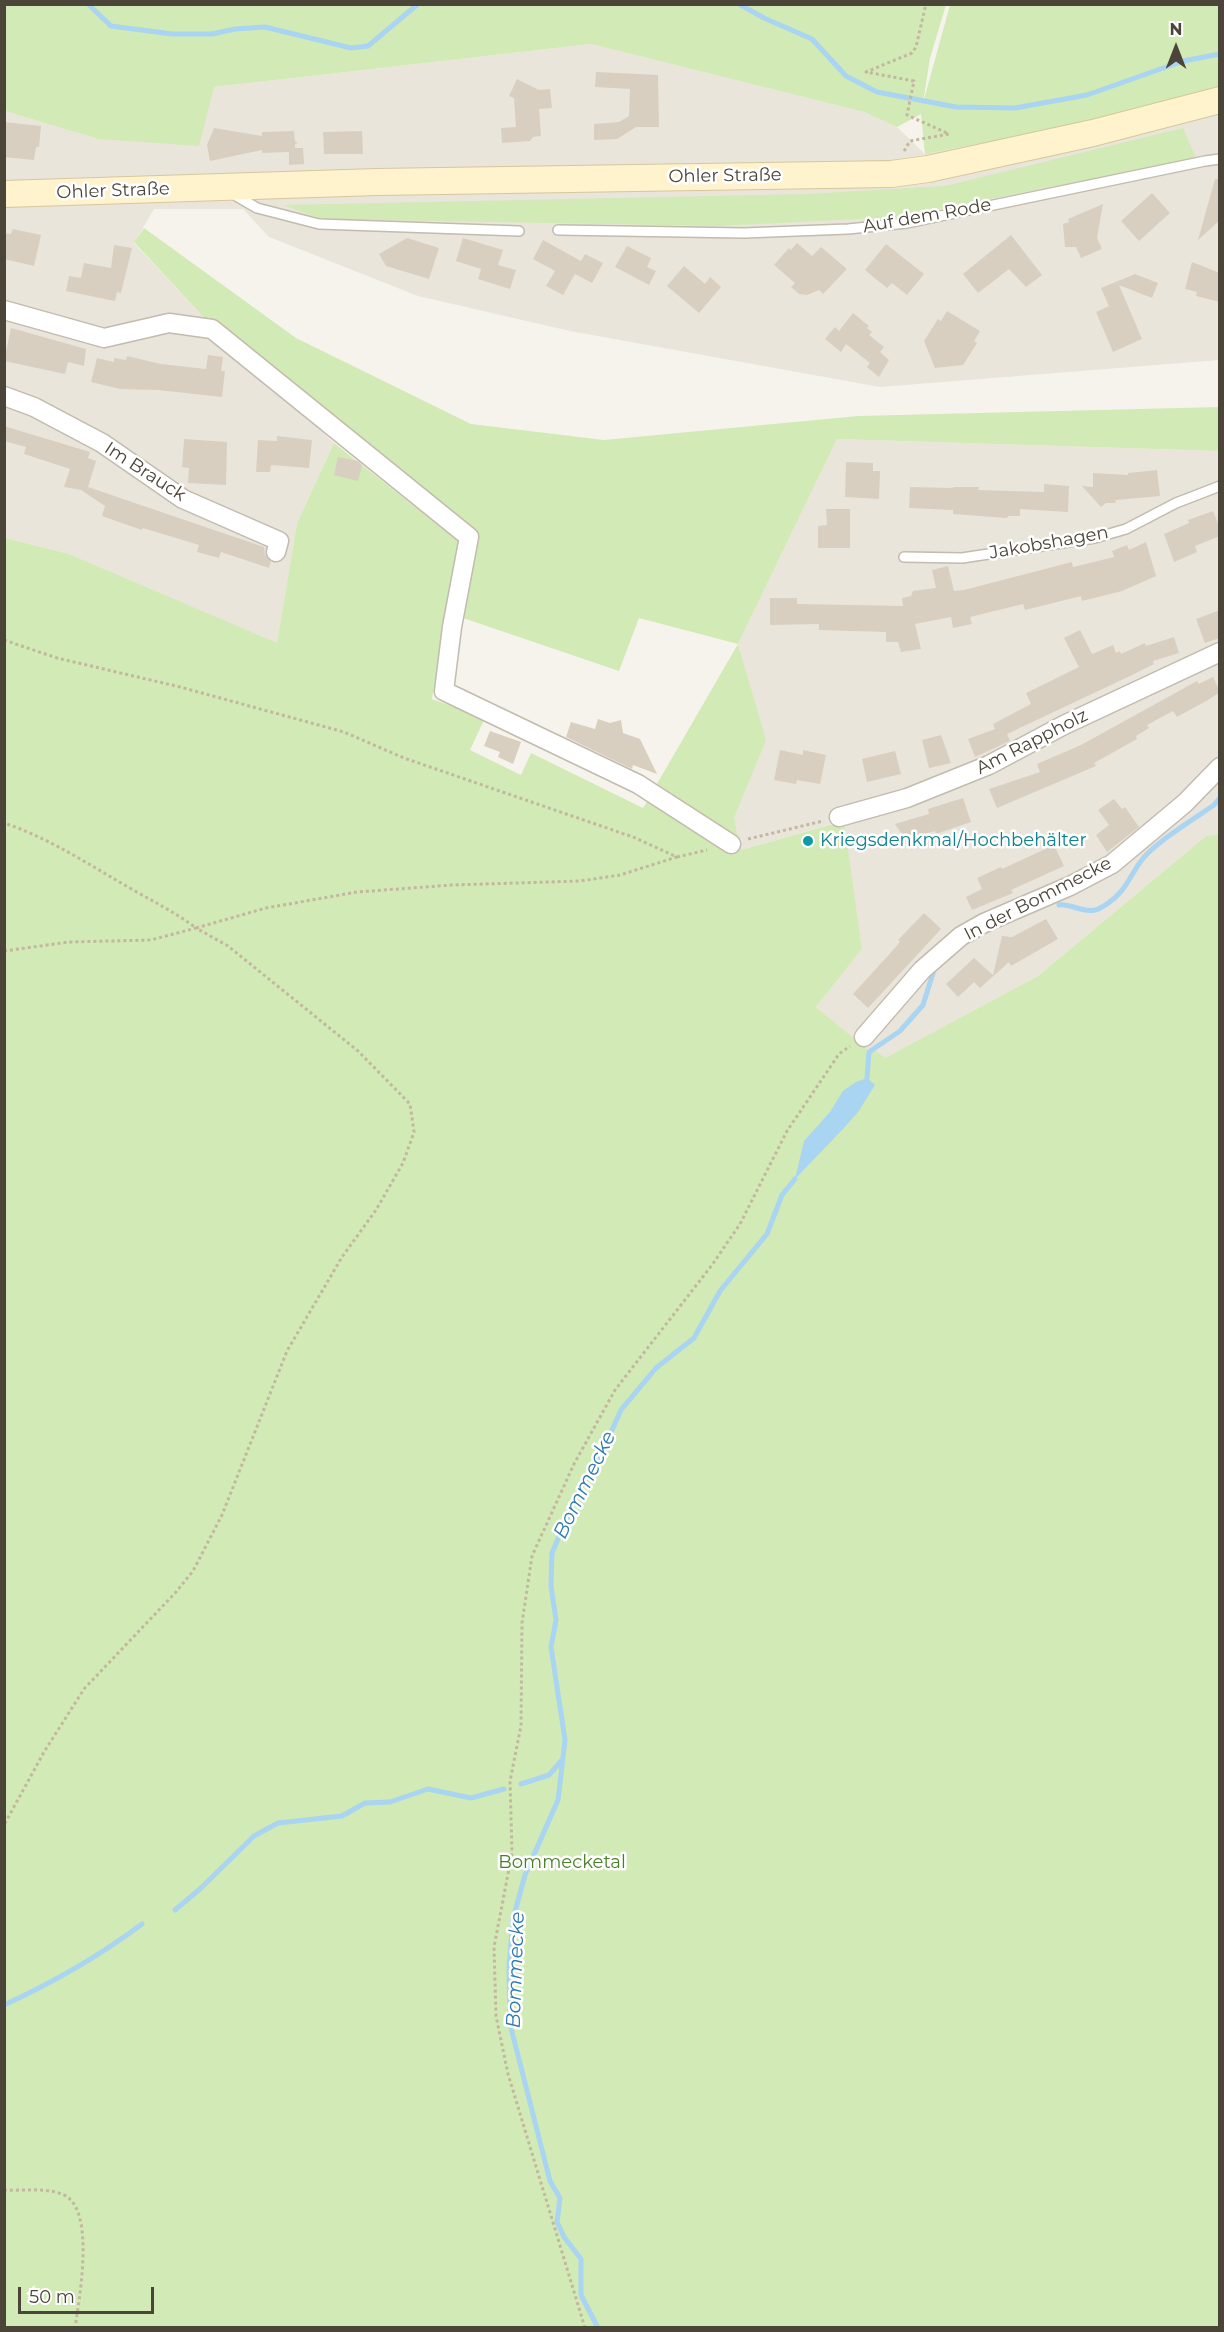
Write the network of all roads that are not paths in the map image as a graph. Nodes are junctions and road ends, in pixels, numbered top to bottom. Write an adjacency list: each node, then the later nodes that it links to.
1 (1220, 100): 3 (street, Ohler Straße)
2 (1220, 159): 5 (lane, Auf dem Rode)
3 (218, 187): 4 (street, Ohler Straße); 6 (lane)
4 (4, 194)
5 (558, 230)
6 (519, 231)
7 (4, 310): 15 (street)
8 (4, 396): 10 (street, Im Brauck)
9 (1220, 486): 11 (lane, Jakobshagen)
10 (276, 552)
11 (904, 557)
12 (1220, 652): 14 (street, Am Rappholz)
13 (1220, 767): 16 (street, In der Bommecke)
14 (840, 817)
15 (731, 844)
16 (864, 1037)

